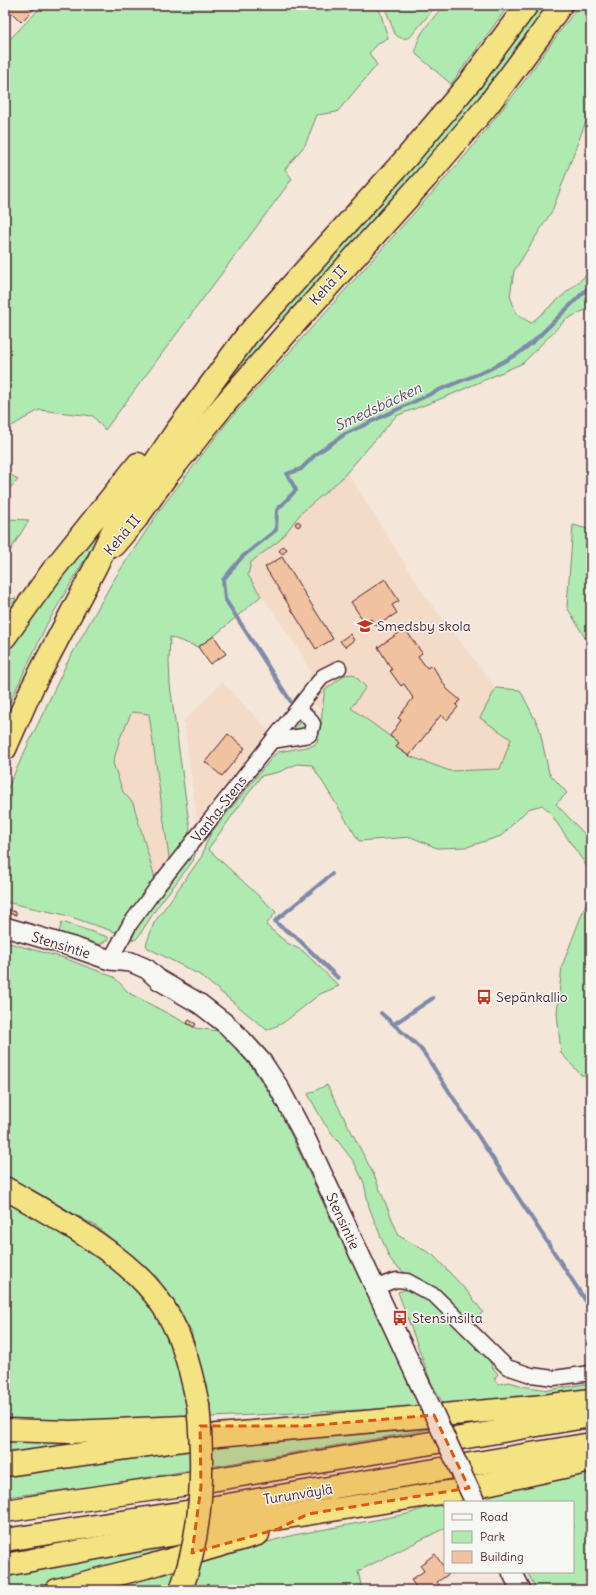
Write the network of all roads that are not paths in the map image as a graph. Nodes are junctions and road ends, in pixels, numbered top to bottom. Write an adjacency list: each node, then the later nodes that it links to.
1 (527, 5): 3 (highway, Kehä II)
2 (561, 5): 4 (highway, Kehä II)
3 (247, 335): 4 (highway, Kehä II); 5 (highway)
4 (96, 566): 9 (highway, Kehä II)
5 (5, 637)
6 (339, 668): 7 (street, Vanha-Stens)
7 (299, 709): 8 (street, Vanha-Stens); 8 (street)
8 (272, 741): 11 (street, Vanha-Stens)
9 (5, 749)
10 (7, 929): 11 (main road, Stensintie)
11 (110, 960): 13 (main road, Stensintie)
12 (5, 1188): 29 (highway, bridge)
13 (374, 1288): 14 (street); 22 (main road, Stensintie, bridge)
14 (591, 1373)
15 (591, 1400): 17 (highway)
16 (591, 1416): 23 (highway, Turunväylä)
17 (306, 1426): 18 (highway); 21 (highway)
18 (5, 1430)
19 (591, 1444): 25 (highway, Turunväylä)
20 (591, 1461): 24 (highway)
21 (5, 1465)
22 (475, 1501)
23 (5, 1511)
24 (308, 1514): 26 (highway); 28 (highway)
25 (5, 1540)
26 (5, 1565)
27 (512, 1573): 30 (main road)
28 (57, 1590)
29 (181, 1590)
30 (521, 1590)

